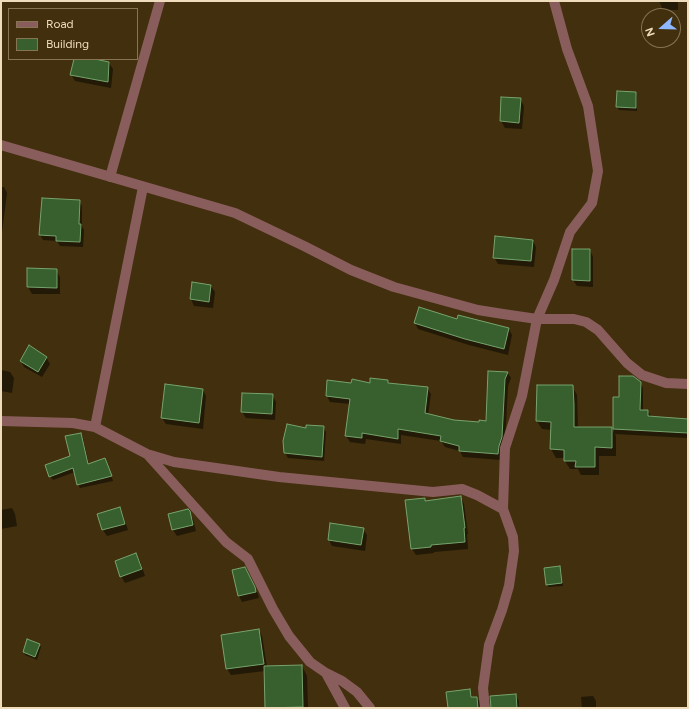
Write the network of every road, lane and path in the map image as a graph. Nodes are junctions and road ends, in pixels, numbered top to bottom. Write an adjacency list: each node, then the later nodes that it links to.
1 (160, 1): 4 (street)
2 (554, 1): 6 (street)
3 (1, 145): 4 (street)
4 (110, 177): 5 (street)
5 (143, 186): 6 (street); 9 (street)
6 (537, 319): 7 (street); 11 (street)
7 (688, 384)
8 (1, 421): 9 (street)
9 (96, 427): 10 (street)
10 (147, 454): 11 (street); 12 (street)
11 (503, 510): 15 (street)
12 (326, 673): 13 (street); 14 (street)
13 (345, 708)
14 (370, 708)
15 (485, 708)

